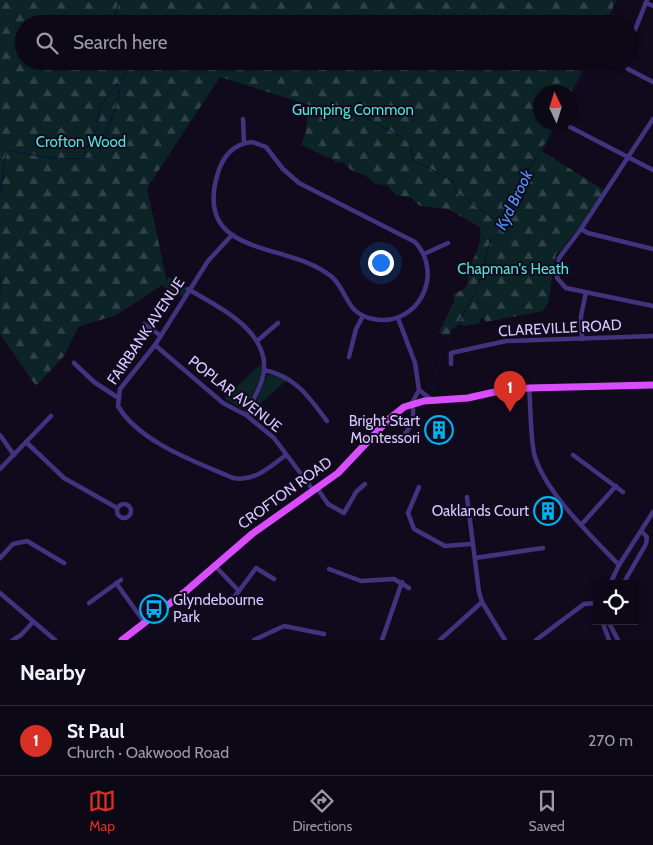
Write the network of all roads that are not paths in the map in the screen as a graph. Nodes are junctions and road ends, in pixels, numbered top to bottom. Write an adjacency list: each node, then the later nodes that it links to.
1 (646, 1): 2 (street); 3 (street)
2 (653, 6)
3 (638, 22)
4 (630, 70): 5 (street)
5 (653, 82)
6 (244, 119): 9 (street)
7 (653, 119): 10 (street)
8 (576, 130): 10 (street)
9 (244, 143): 13 (street); 16 (street)
10 (628, 158): 11 (street); 12 (street)
11 (653, 170)
12 (581, 229): 15 (street); 18 (street)
13 (231, 236): 17 (street, FAIRBANK AVENUE); 20 (street)
14 (448, 243): 16 (street)
15 (653, 248)
16 (424, 254): 21 (street)
17 (188, 290): 24 (street, FAIRBANK AVENUE); 27 (street)
18 (586, 292): 19 (street); 26 (street)
19 (653, 306)
20 (363, 316): 21 (street); 29 (street)
21 (398, 318): 35 (street)
22 (278, 323): 27 (street)
23 (144, 324): 24 (street)
24 (161, 336): 28 (street, FAIRBANK AVENUE)
25 (653, 336): 26 (street, CLAREVILLE ROAD)
26 (582, 339): 31 (street, CLAREVILLE ROAD)
27 (257, 341): 32 (street)
28 (155, 345): 36 (street, FAIRBANK AVENUE); 39 (street, POPLAR AVENUE)
29 (349, 357)
30 (74, 364): 36 (street)
31 (451, 364)
32 (264, 370): 39 (street); 41 (street)
33 (653, 385): 34 (main road, CROFTON ROAD)
34 (529, 388): 37 (main road, CROFTON ROAD); 57 (street)
35 (419, 390): 37 (street); 38 (street)
36 (117, 397): 46 (street, FAIRBANK AVENUE)
37 (433, 401): 38 (main road, CROFTON ROAD)
38 (412, 404): 42 (street); 52 (main road, CROFTON ROAD)
39 (246, 415): 46 (street, POPLAR AVENUE)
40 (51, 416): 44 (street)
41 (327, 421)
42 (405, 434)
43 (0, 435): 45 (street)
44 (26, 442): 45 (street); 55 (street)
45 (14, 455): 48 (street)
46 (286, 455): 52 (street, POPLAR AVENUE)
47 (573, 455): 50 (street)
48 (0, 469)
49 (365, 484): 52 (street, POPLAR AVENUE)
50 (616, 486): 53 (street); 57 (street)
51 (419, 487): 59 (street)
52 (315, 489): 64 (main road, CROFTON ROAD)
53 (624, 492)
54 (467, 497): 59 (street)
55 (118, 508)
56 (653, 512): 58 (street)
57 (581, 525): 65 (street)
58 (641, 530): 65 (street); 70 (street)
59 (472, 544): 62 (street)
60 (543, 548): 62 (street)
61 (0, 558): 63 (street)
62 (475, 558): 77 (street)
63 (64, 563)
64 (214, 565): 74 (street); 81 (main road, CROFTON ROAD)
65 (619, 565): 69 (street)
66 (329, 569): 71 (street)
67 (274, 579): 74 (street)
68 (121, 580): 72 (street)
69 (612, 580)
70 (625, 580)
71 (402, 582): 73 (street); 89 (street)
72 (116, 583): 78 (street); 81 (street)
73 (409, 588)
74 (239, 591): 76 (street)
75 (1, 596): 80 (street)
76 (233, 598)
77 (482, 602): 90 (street); 91 (street)
78 (89, 603)
79 (593, 603): 92 (street)
80 (33, 622): 85 (street); 86 (street)
81 (145, 623): 87 (main road, CROFTON ROAD)
82 (603, 625): 93 (street)
83 (610, 625): 94 (street)
84 (324, 634): 88 (street)
85 (13, 640)
86 (55, 640)
87 (123, 640)
88 (254, 640)
89 (382, 640)
90 (440, 640)
91 (505, 640)
92 (536, 640)
93 (609, 640)
94 (618, 640)

